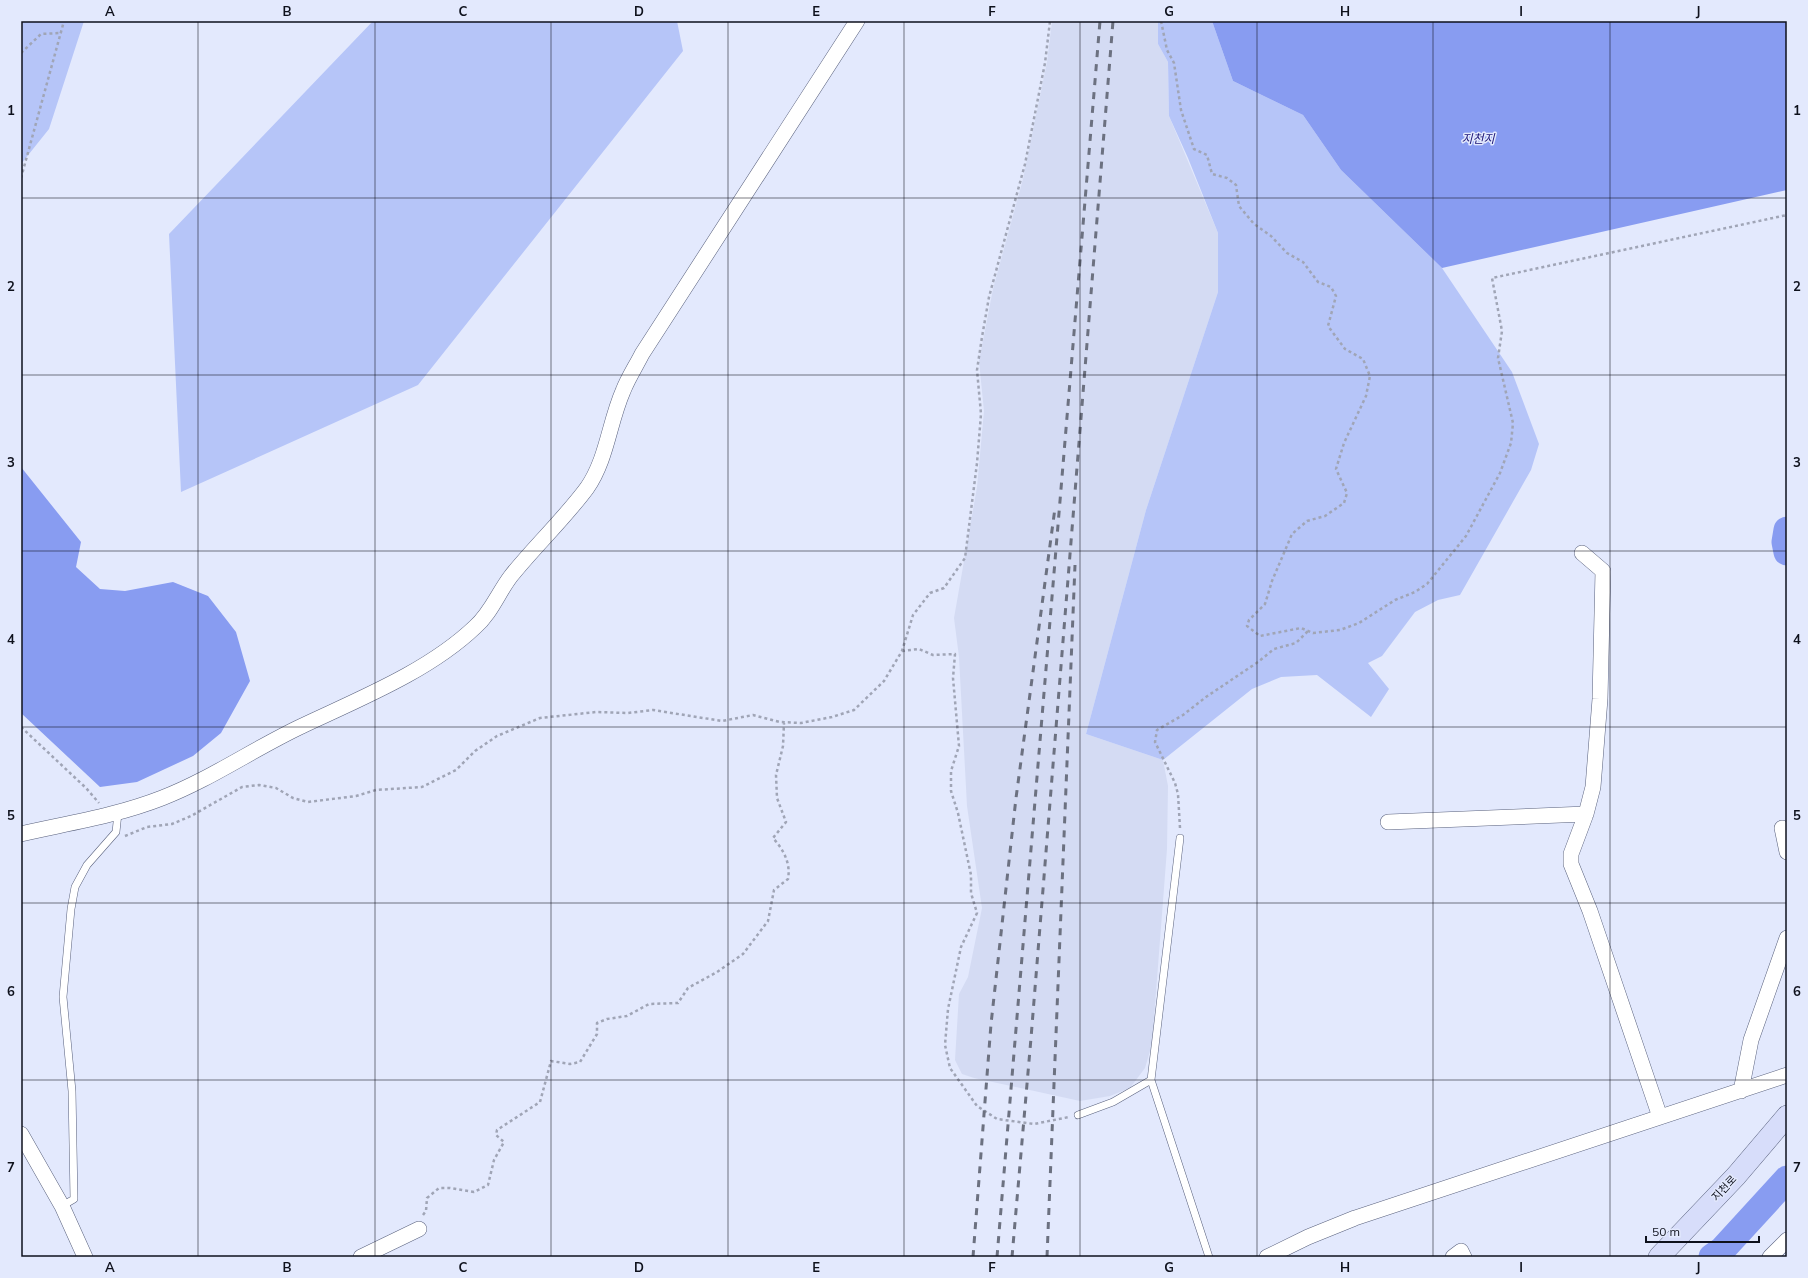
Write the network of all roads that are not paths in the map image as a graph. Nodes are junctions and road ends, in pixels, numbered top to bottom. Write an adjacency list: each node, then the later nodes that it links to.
1 (857, 21): 4 (street)
2 (1582, 553): 3 (street)
3 (1586, 814): 5 (street); 16 (street)
4 (114, 815): 7 (street); 18 (lane)
5 (1388, 822)
6 (1782, 828): 9 (street)
7 (21, 834)
8 (1180, 838): 12 (lane)
9 (1787, 852)
10 (1787, 938): 13 (street)
11 (1787, 1075): 13 (street)
12 (1151, 1080): 14 (lane); 23 (lane)
13 (1741, 1091): 16 (street)
14 (1078, 1115)
15 (1787, 1116): 27 (main road, 지천로)
16 (1660, 1117): 24 (street)
17 (21, 1134): 18 (street)
18 (62, 1206): 21 (street)
19 (419, 1229): 22 (street)
20 (1787, 1240): 28 (street)
21 (85, 1257)
22 (361, 1257)
23 (1209, 1257)
24 (1267, 1257)
25 (1453, 1257): 26 (street)
26 (1464, 1257)
27 (1659, 1257)
28 (1770, 1257)

